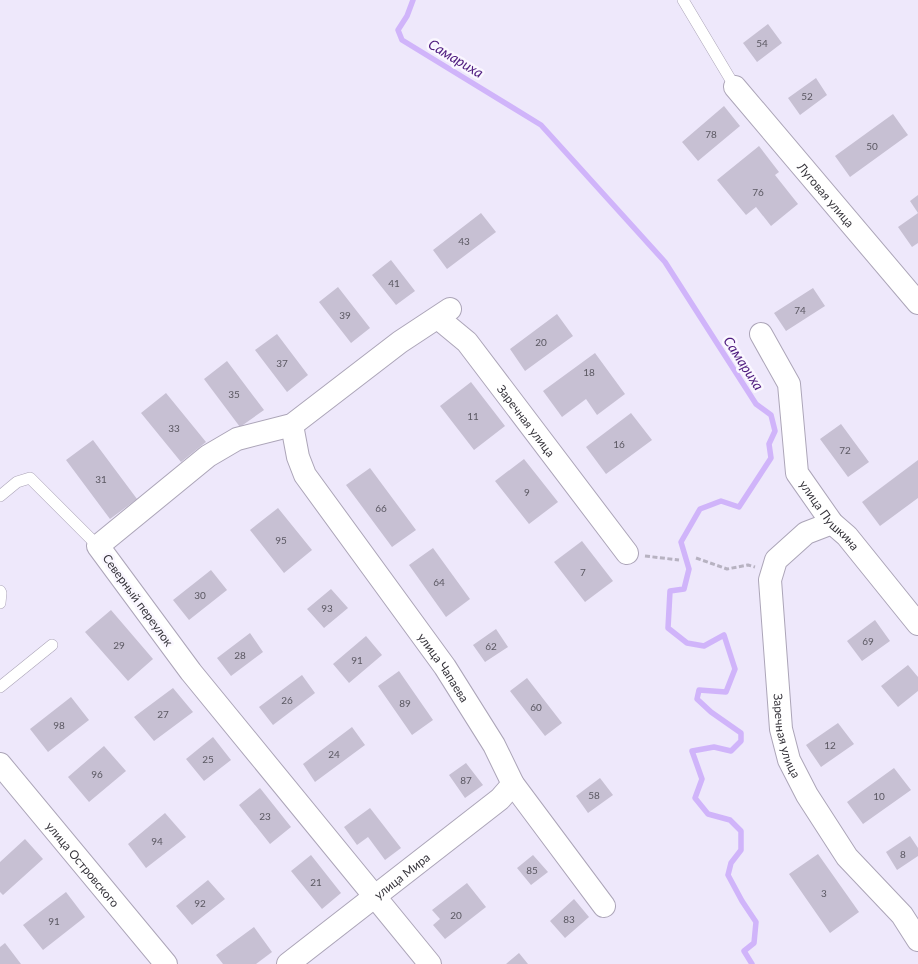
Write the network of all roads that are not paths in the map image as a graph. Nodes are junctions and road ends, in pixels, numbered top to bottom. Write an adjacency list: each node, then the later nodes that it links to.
1 (683, 0): 2 (lane)
2 (735, 87): 3 (street, Луговая улица)
3 (918, 303)
4 (444, 313): 6 (street, Северный переулок); 10 (street, Заречная улица)
5 (761, 334): 8 (street, улица Пушкина)
6 (292, 425): 9 (street, Северный переулок); 17 (street, улица Чапаева)
7 (0, 496): 9 (lane)
8 (832, 524): 13 (street, улица Пушкина); 20 (street, Заречная улица)
9 (98, 546): 18 (street, Северный переулок)
10 (627, 553)
11 (0, 591): 12 (lane)
12 (0, 603)
13 (918, 624)
14 (52, 644): 15 (lane)
15 (0, 687)
16 (0, 764): 21 (street, улица Островского)
17 (513, 784): 18 (street, улица Мира); 19 (street, улица Чапаева)
18 (375, 896): 22 (street, улица Мира); 23 (street, Северный переулок)
19 (604, 906)
20 (918, 940)
21 (166, 964)
22 (288, 964)
23 (430, 964)

